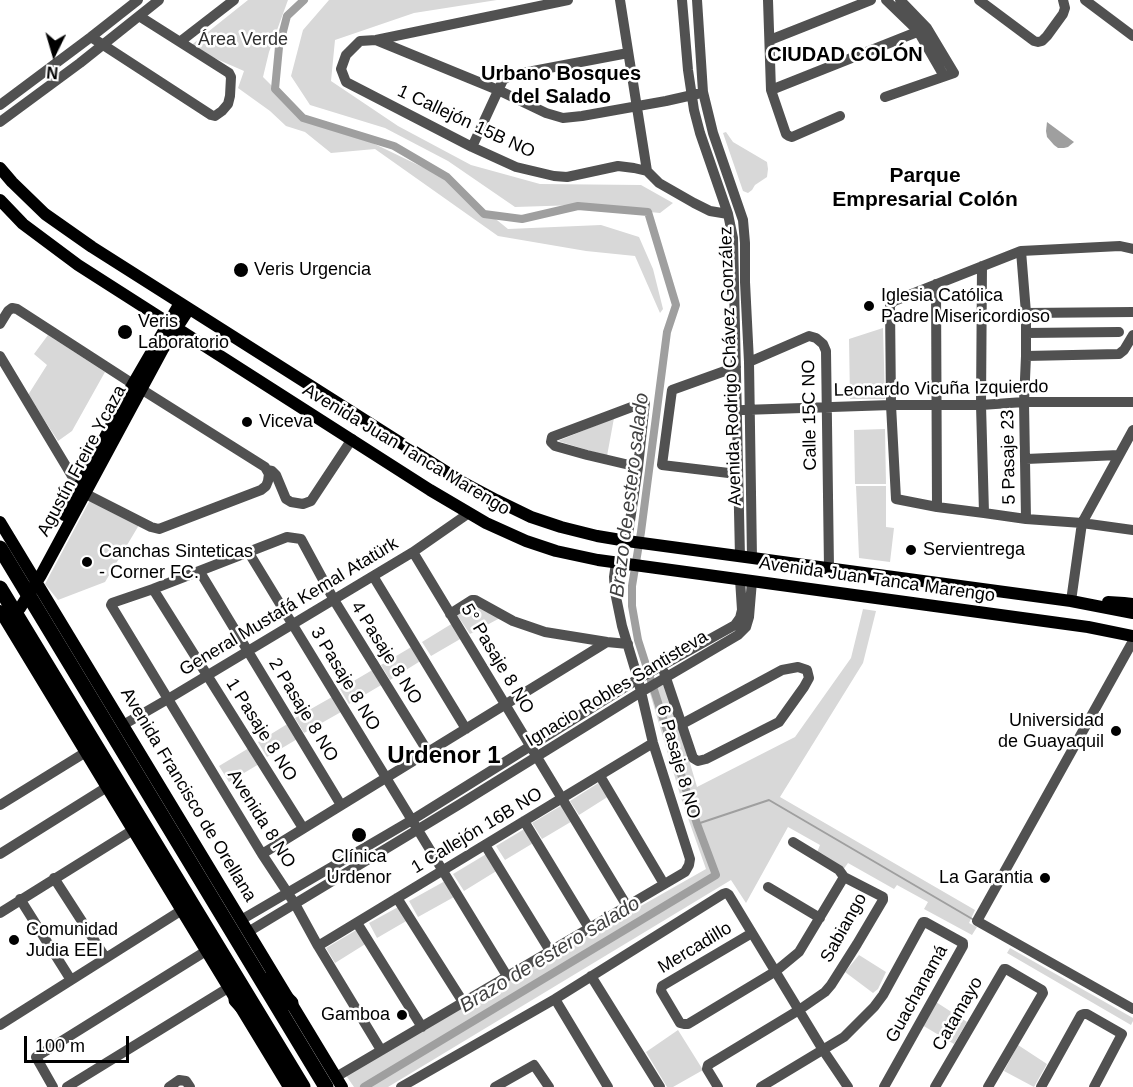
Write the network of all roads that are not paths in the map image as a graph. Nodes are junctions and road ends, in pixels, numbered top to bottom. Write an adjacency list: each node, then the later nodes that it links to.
1 (138, 0): 18 (street)
2 (159, 0): 15 (street)
3 (234, 0): 21 (street)
4 (568, 0): 19 (street)
5 (620, 0): 23 (street)
6 (682, 0): 26 (street, Avenida Rodrigo Chávez González)
7 (697, 0): 26 (street, Avenida Rodrigo Chávez González)
8 (768, 0): 20 (street)
9 (871, 0): 20 (street)
10 (886, 0): 16 (street)
11 (900, 0): 16 (street)
12 (979, 0): 13 (street)
13 (1063, 0)
14 (1085, 0): 17 (street)
15 (139, 16): 21 (street); 22 (street)
16 (923, 30): 25 (street); 27 (street)
17 (1133, 36)
18 (91, 37): 22 (street); 28 (street)
19 (376, 40): 24 (street); 32 (street, 1 Callejón 15B NO)
20 (770, 40): 25 (street)
21 (181, 41): 22 (street)
22 (103, 45): 31 (street)
23 (628, 53): 24 (street); 29 (street)
24 (498, 90): 29 (street); 32 (street)
25 (771, 90): 30 (street)
26 (698, 94): 29 (street); 36 (street, Avenida Rodrigo Chávez González); 51 (street, Avenida Rodrigo Chávez González)
27 (885, 97)
28 (0, 105)
29 (637, 106): 34 (street)
30 (840, 116)
31 (0, 122)
32 (472, 147): 34 (street, 1 Callejón 15B NO)
33 (0, 168): 41 (main road, Avenida Juan Tanca Marengo)
34 (647, 171): 36 (street)
35 (0, 200): 45 (main road, Avenida Juan Tanca Marengo)
36 (728, 214): 52 (street, Avenida Rodrigo Chávez González)
37 (1133, 249): 38 (street)
38 (1021, 251): 39 (street); 43 (street, 5 Pasaje 23)
39 (982, 266): 40 (street); 58 (street)
40 (936, 284): 56 (street); 57 (street)
41 (184, 306): 45 (main road, Agustín Freire Ycaza); 77 (main road, Avenida Juan Tanca Marengo)
42 (1133, 312): 43 (street)
43 (1026, 313): 47 (street, 5 Pasaje 23)
44 (0, 324): 53 (street)
45 (173, 325): 53 (main road, Agustín Freire Ycaza); 63 (main road, Avenida Juan Tanca Marengo)
46 (1119, 332): 47 (street)
47 (1026, 333): 50 (street, 5 Pasaje 23)
48 (1133, 335): 50 (street)
49 (0, 356): 69 (street)
50 (1026, 356): 54 (street, 5 Pasaje 23)
51 (748, 362): 59 (street, Calle 15C NO); 61 (street, Avenida Rodrigo Chávez González)
52 (736, 367): 60 (street, Avenida Rodrigo Chávez González); 68 (street)
53 (137, 387): 67 (street); 69 (main road, Agustín Freire Ycaza)
54 (1024, 402): 55 (street, Leonardo Vicuña Izquierdo); 58 (street, Leonardo Vicuña Izquierdo); 65 (street, 5 Pasaje 23)
55 (1133, 402)
56 (891, 405): 57 (street, Leonardo Vicuña Izquierdo); 59 (street, Leonardo Vicuña Izquierdo); 70 (street)
57 (937, 405): 58 (street, Leonardo Vicuña Izquierdo); 70 (street)
58 (981, 405): 72 (street)
59 (827, 408): 61 (street, Leonardo Vicuña Izquierdo); 84 (street, Calle 15C NO)
60 (737, 410): 61 (street, Leonardo Vicuña Izquierdo); 68 (street, Avenida Rodrigo Chávez González)
61 (749, 410): 82 (street, Avenida Rodrigo Chávez González)
62 (1133, 430): 64 (street)
63 (352, 440): 67 (street); 71 (main road, Avenida Juan Tanca Marengo)
64 (1119, 455): 65 (street); 75 (street)
65 (1026, 459): 73 (street, 5 Pasaje 23)
66 (638, 467): 66 (street); 77 (street)
67 (267, 470): 69 (street)
68 (737, 474): 82 (street, Avenida Rodrigo Chávez González)
69 (81, 490): 87 (main road, Agustín Freire Ycaza)
70 (937, 507): 72 (street)
71 (469, 513): 80 (street, General Mustafá Kemal Atatürk); 83 (main road, Avenida Juan Tanca Marengo)
72 (984, 513): 73 (street)
73 (1026, 519): 75 (street)
74 (0, 522): 79 (main road, Avenida Francisco de Orellana)
75 (1082, 523): 76 (street); 93 (street)
76 (1133, 530)
77 (629, 542): 82 (main road, Avenida Juan Tanca Marengo)
78 (0, 548): 157 (highway, Avenida Francisco de Orellana)
79 (18, 552): 87 (main road, Avenida Francisco de Orellana); 89 (main road)
80 (413, 552): 86 (street, General Mustafá Kemal Atatürk); 96 (street, 5° Pasaje 8 NO)
81 (249, 553): 85 (street); 92 (street, 4 Pasaje 8 NO); 98 (street, 3 Pasaje 8 NO)
82 (746, 557): 84 (main road, Avenida Juan Tanca Marengo)
83 (616, 562): 88 (main road, Avenida Juan Tanca Marengo); 102 (street, 6 Pasaje 8 NO)
84 (829, 568): 93 (main road, Avenida Juan Tanca Marengo)
85 (200, 572): 91 (street); 103 (street, 2 Pasaje 8 NO)
86 (373, 576): 92 (street, General Mustafá Kemal Atatürk); 115 (street)
87 (35, 579): 97 (main road, Agustín Freire Ycaza); 105 (main road, Avenida Francisco de Orellana)
88 (746, 580): 99 (main road, Avenida Juan Tanca Marengo); 104 (street, Ignacio Robles Santisteva); 108 (street, Ignacio Robles Santisteva)
89 (0, 583)
90 (0, 588): 172 (highway)
91 (153, 589): 106 (street, 1 Pasaje 8 NO); 111 (street, Avenida 8 NO)
92 (334, 600): 98 (street, General Mustafá Kemal Atatürk); 119 (street, 4 Pasaje 8 NO)
93 (1071, 601): 94 (main road, Avenida Juan Tanca Marengo); 95 (main road, Avenida Juan Tanca Marengo)
94 (1133, 604)
95 (1133, 613)
96 (450, 614): 101 (street); 112 (street, 5° Pasaje 8 NO)
97 (2, 617): 109 (main road)
98 (293, 625): 103 (street, General Mustafá Kemal Atatürk); 122 (street, 3 Pasaje 8 NO)
99 (1133, 636)
100 (1133, 641): 166 (street)
101 (607, 642): 102 (street); 112 (street)
102 (628, 644): 107 (street, 6 Pasaje 8 NO)
103 (248, 651): 106 (street, General Mustafá Kemal Atatürk); 126 (street, 2 Pasaje 8 NO)
104 (659, 668): 107 (street, Ignacio Robles Santisteva); 108 (street)
105 (89, 669): 109 (main road); 114 (main road, Avenida Francisco de Orellana)
106 (208, 676): 111 (street, General Mustafá Kemal Atatürk); 129 (street, 1 Pasaje 8 NO)
107 (640, 678): 110 (street, 6 Pasaje 8 NO); 117 (street, Ignacio Robles Santisteva)
108 (665, 678): 110 (street, Ignacio Robles Santisteva); 113 (street)
109 (47, 690): 118 (main road)
110 (644, 690): 116 (street, 6 Pasaje 8 NO); 120 (street, Ignacio Robles Santisteva)
111 (168, 699): 114 (street, General Mustafá Kemal Atatürk); 134 (street, Avenida 8 NO)
112 (505, 705): 115 (street); 117 (street, 5° Pasaje 8 NO)
113 (682, 724): 113 (street)
114 (123, 725): 148 (main road, Avenida Francisco de Orellana)
115 (466, 729): 119 (street)
116 (654, 743): 121 (street, 1 Callejón 16B NO); 138 (street, 6 Pasaje 8 NO)
117 (531, 746): 120 (street, 5° Pasaje 8 NO); 128 (street, Ignacio Robles Santisteva)
118 (86, 752): 123 (main road); 125 (street)
119 (428, 752): 122 (street)
120 (537, 757): 124 (street, 5° Pasaje 8 NO); 128 (street, Ignacio Robles Santisteva)
121 (600, 776): 124 (street, 1 Callejón 16B NO); 138 (street)
122 (386, 778): 126 (street); 128 (street, 3 Pasaje 8 NO)
123 (107, 788): 130 (main road); 133 (street)
124 (562, 798): 127 (street, 1 Callejón 16B NO); 144 (street, 5° Pasaje 8 NO)
125 (0, 805)
126 (341, 805): 129 (street)
127 (525, 821): 132 (street, 1 Callejón 16B NO); 150 (street)
128 (415, 824): 135 (street, 3 Pasaje 8 NO); 140 (street, Ignacio Robles Santisteva); 143 (street, Ignacio Robles Santisteva)
129 (303, 828): 134 (street)
130 (133, 830): 137 (street); 145 (main road)
131 (793, 842): 136 (street)
132 (485, 845): 135 (street, 1 Callejón 16B NO); 155 (street)
133 (0, 854)
134 (262, 854): 140 (street, Avenida 8 NO)
135 (443, 870): 141 (street, 1 Callejón 16B NO); 159 (street, 3 Pasaje 8 NO)
136 (844, 877): 147 (street, Sabiango); 167 (street, Sabiango)
137 (54, 878): 142 (street); 156 (street)
138 (664, 884): 144 (street)
139 (768, 887): 147 (street)
140 (287, 892): 143 (street, Avenida 8 NO); 148 (street, Ignacio Robles Santisteva)
141 (397, 898): 149 (street, 1 Callejón 16B NO); 164 (street)
142 (20, 899): 146 (street); 161 (street)
143 (295, 904): 151 (street, Ignacio Robles Santisteva); 153 (street, Avenida 8 NO)
144 (627, 906): 150 (street)
145 (182, 910): 154 (main road); 156 (street)
146 (0, 913)
147 (820, 918): 158 (street, Sabiango)
148 (241, 920): 151 (main road, Avenida Francisco de Orellana)
149 (357, 923): 153 (street, 1 Callejón 16B NO); 169 (street)
150 (589, 928): 155 (street)
151 (248, 932): 165 (main road, Avenida Francisco de Orellana)
152 (752, 933): 158 (street); 158 (street, Mercadillo); 160 (street)
153 (318, 946): 170 (street, Avenida 8 NO)
154 (206, 951): 162 (main road); 175 (street)
155 (550, 951): 159 (street)
156 (105, 957): 161 (street)
157 (253, 966): 165 (highway); 174 (highway, Avenida Francisco de Orellana)
158 (776, 971): 167 (street)
159 (507, 976): 164 (street)
160 (591, 976): 163 (street); 185 (street)
161 (71, 980): 168 (street)
162 (232, 994): 172 (highway); 176 (street); 179 (main road)
163 (555, 999): 173 (street); 184 (street)
164 (463, 1002): 169 (street)
165 (291, 1003): 174 (main road, Avenida Francisco de Orellana)
166 (1133, 1009)
167 (799, 1010): 171 (street); 186 (street)
168 (0, 1025)
169 (422, 1027): 170 (street)
170 (381, 1050): 174 (street)
171 (823, 1050): 187 (street); 188 (street); 189 (street, Guachanamá)
172 (284, 1056): 180 (highway)
173 (418, 1083): 181 (street)
174 (335, 1084)
175 (53, 1087)
176 (68, 1087)
177 (169, 1087): 178 (street)
178 (190, 1087)
179 (289, 1087)
180 (303, 1087)
181 (401, 1087)
182 (495, 1087): 183 (street)
183 (549, 1087)
184 (608, 1087)
185 (660, 1087)
186 (718, 1087)
187 (760, 1087)
188 (848, 1087)
189 (884, 1087)
190 (935, 1087): 191 (street, Catamayo)
191 (988, 1087)
192 (1041, 1087): 193 (street)
193 (1094, 1087)

